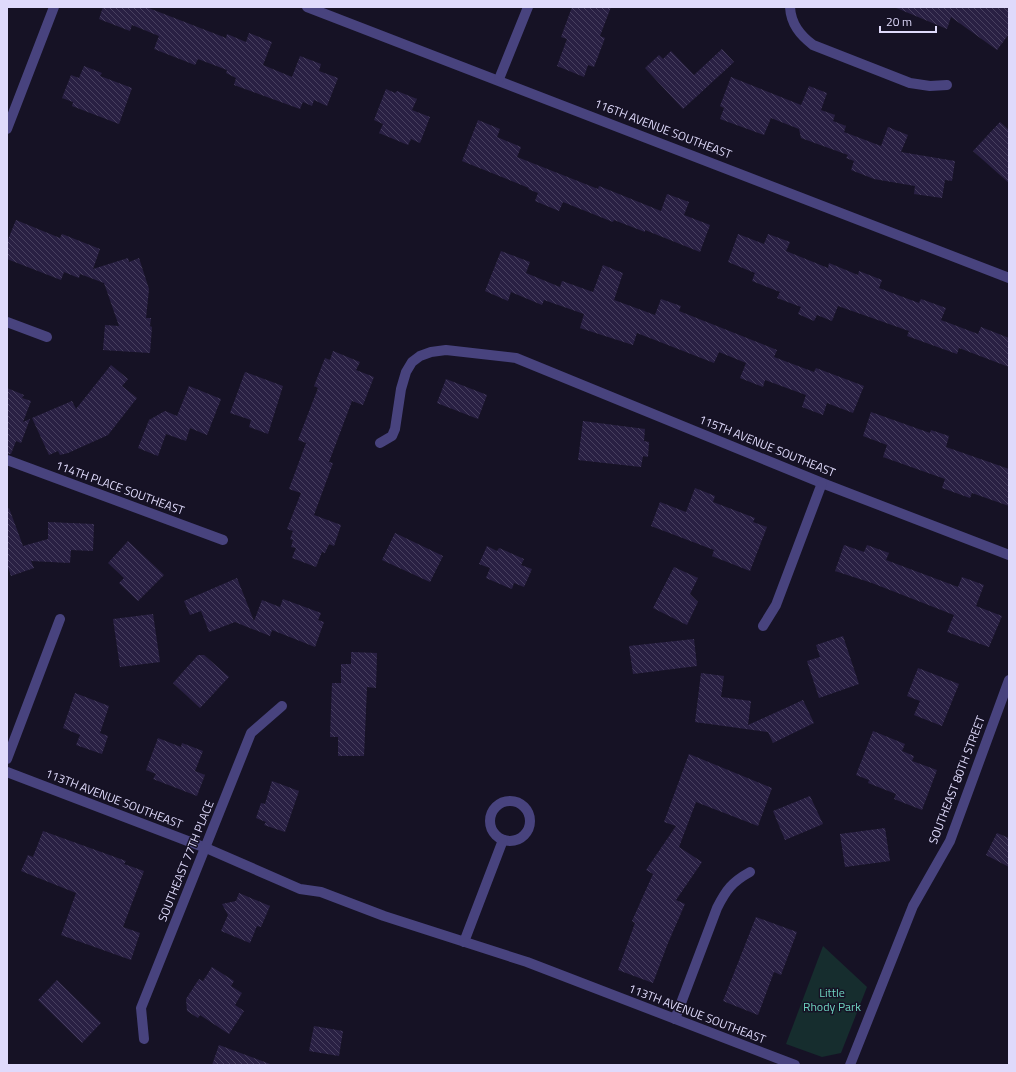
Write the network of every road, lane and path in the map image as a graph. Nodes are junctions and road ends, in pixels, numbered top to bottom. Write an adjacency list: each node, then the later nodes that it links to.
1 (54, 7): 7 (street)
2 (308, 7): 5 (street, 116TH AVENUE SOUTHEAST)
3 (528, 7): 5 (street)
4 (790, 7): 6 (street)
5 (499, 79): 8 (street, 116TH AVENUE SOUTHEAST)
6 (948, 85)
7 (7, 129)
8 (1009, 278)
9 (7, 322): 10 (street)
10 (47, 337)
11 (380, 443): 13 (street, 115TH AVENUE SOUTHEAST)
12 (7, 460): 14 (street, 114TH PLACE SOUTHEAST)
13 (822, 483): 15 (street, 115TH AVENUE SOUTHEAST); 17 (street)
14 (223, 540)
15 (1009, 555)
16 (60, 619): 20 (street)
17 (763, 626)
18 (1009, 680): 29 (street, SOUTHEAST 80TH STREET)
19 (282, 706): 23 (street, SOUTHEAST 77TH PLACE)
20 (7, 759)
21 (7, 772): 23 (street, 113TH AVENUE SOUTHEAST)
22 (503, 840): 22 (street); 25 (street)
23 (206, 848): 25 (street, 113TH AVENUE SOUTHEAST); 27 (street, SOUTHEAST 77TH PLACE)
24 (750, 872): 26 (street)
25 (464, 942): 26 (street, 113TH AVENUE SOUTHEAST)
26 (675, 1020): 28 (street, 113TH AVENUE SOUTHEAST)
27 (144, 1039)
28 (795, 1065)
29 (850, 1065)

